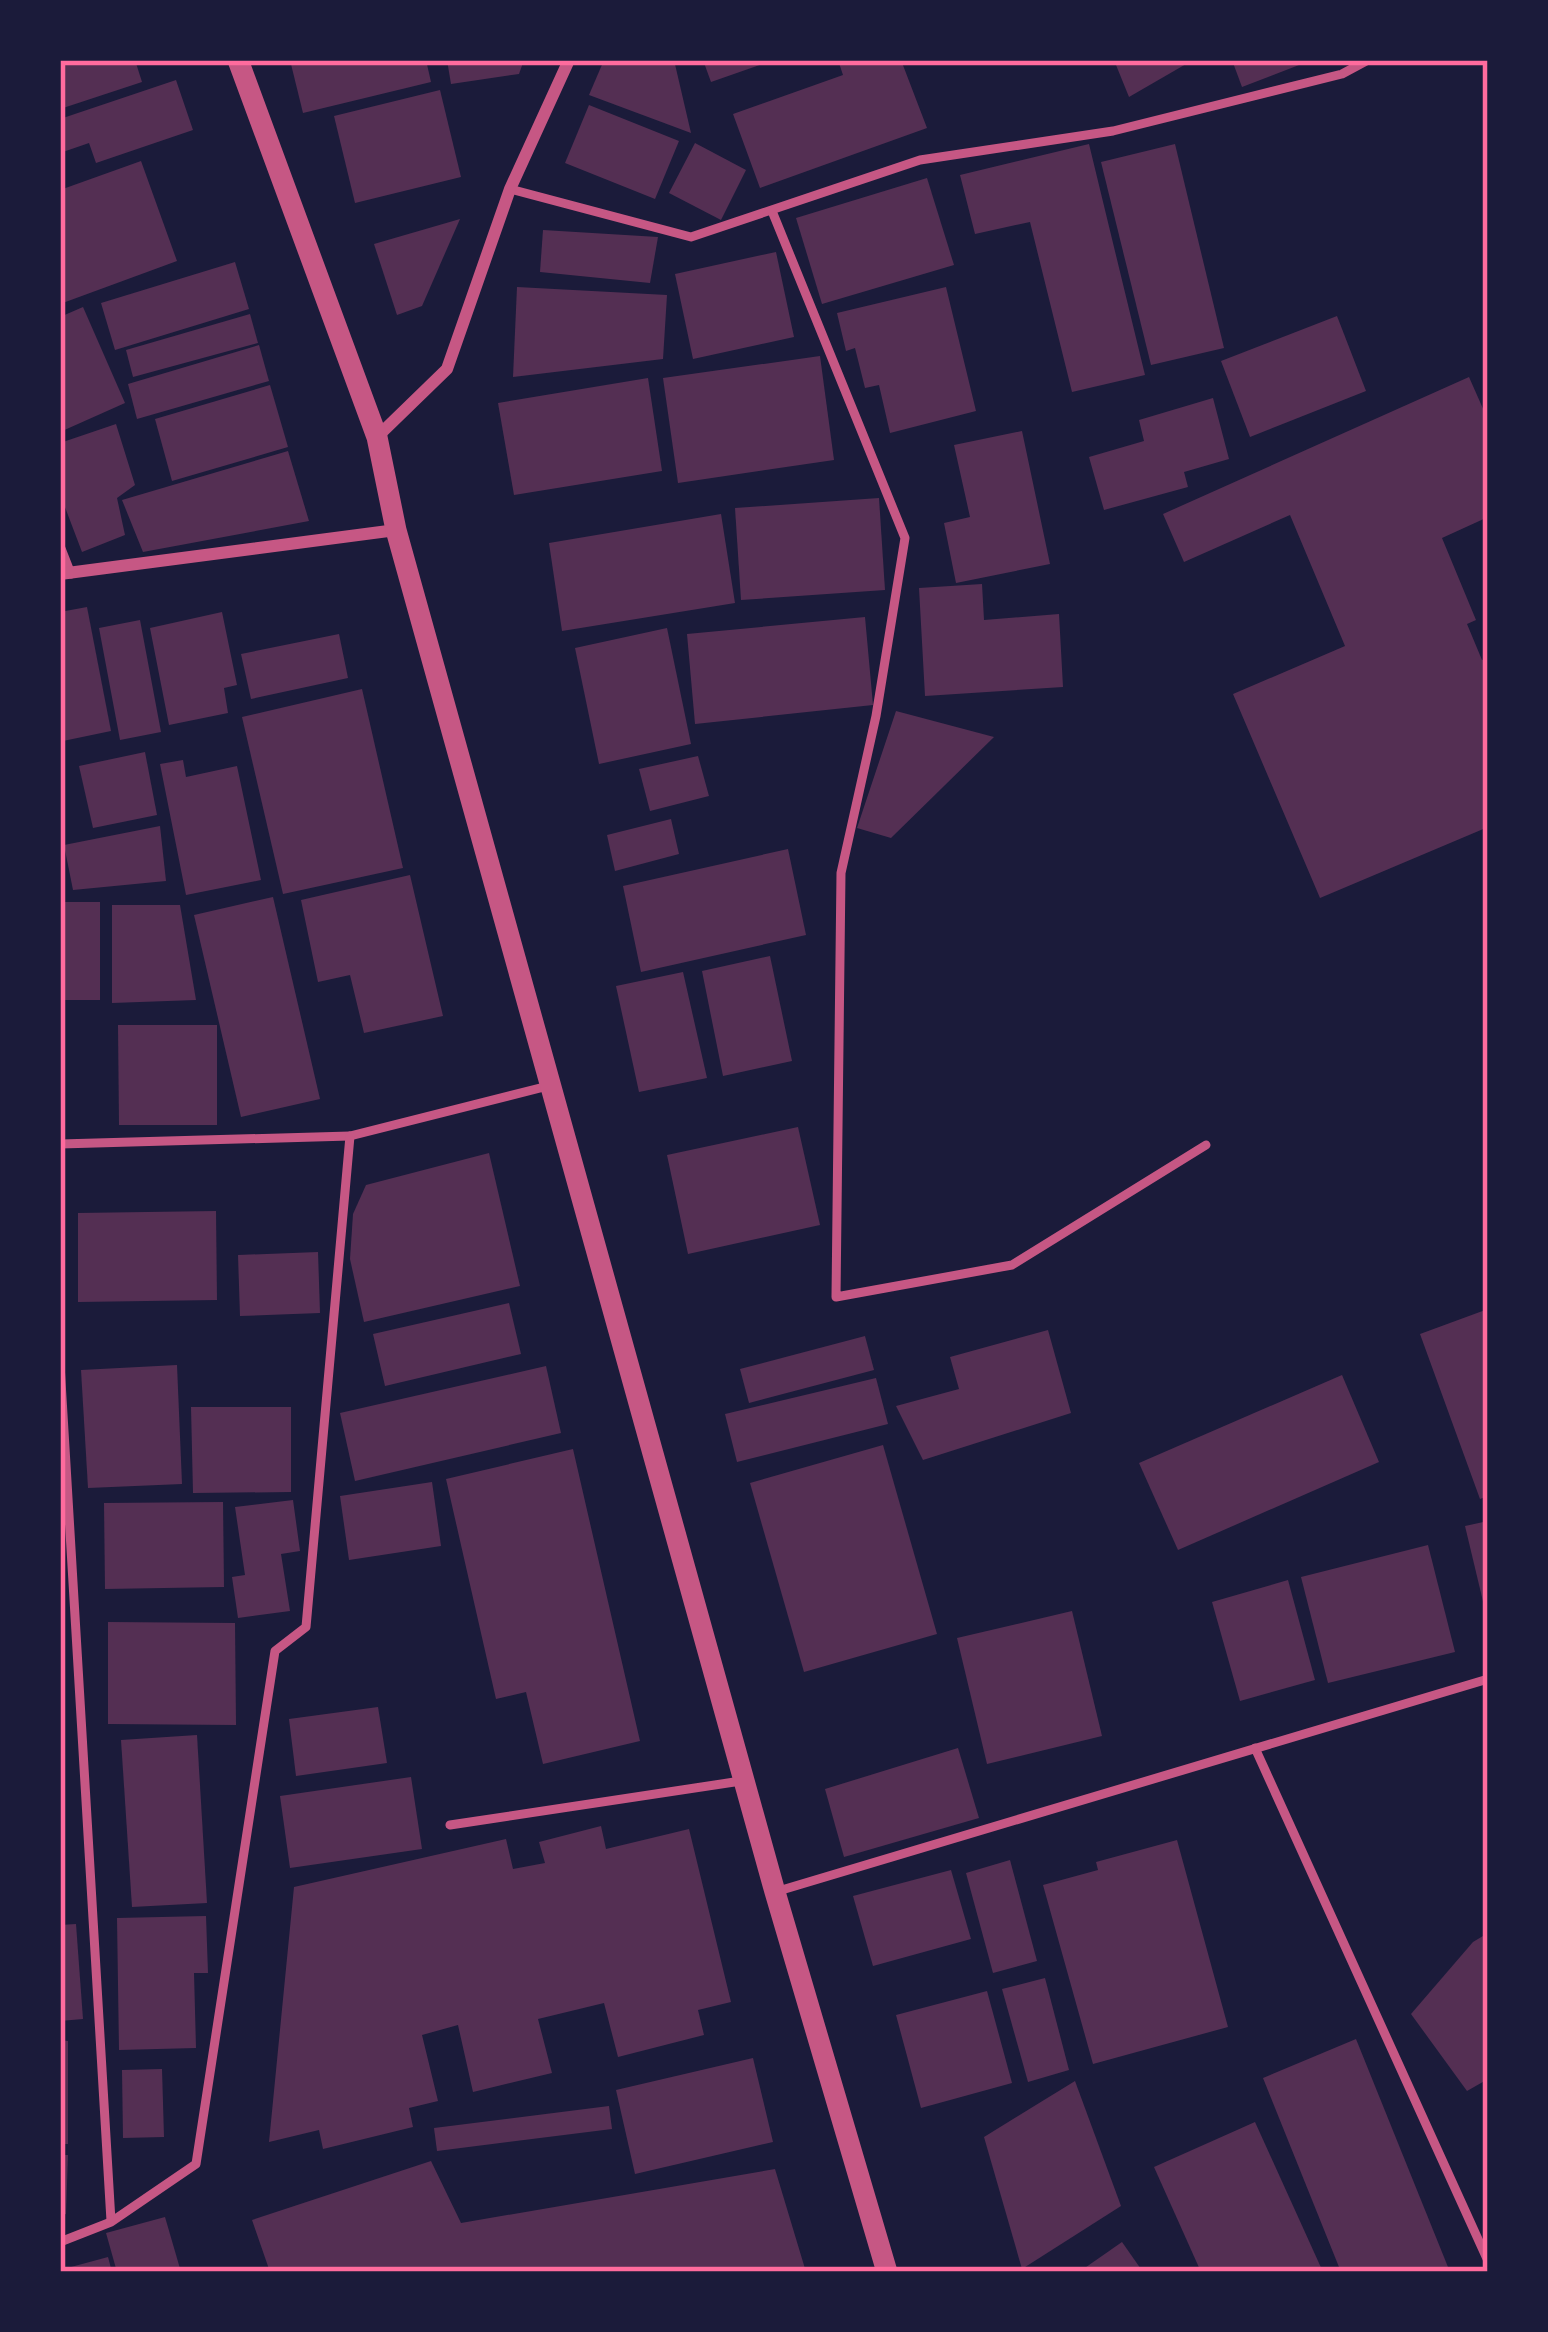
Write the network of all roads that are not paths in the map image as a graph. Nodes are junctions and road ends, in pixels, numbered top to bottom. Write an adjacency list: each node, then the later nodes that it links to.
1 (238, 60): 6 (street)
2 (569, 60): 4 (street)
3 (1368, 60): 5 (lane)
4 (510, 188): 5 (lane); 6 (street)
5 (772, 211): 13 (lane)
6 (376, 437): 7 (street)
7 (396, 530): 9 (street); 10 (street)
8 (60, 546): 9 (lane)
9 (66, 574)
10 (552, 1085): 11 (lane); 17 (street)
11 (350, 1136): 12 (lane); 20 (lane)
12 (60, 1144)
13 (1206, 1144)
14 (60, 1364): 20 (lane)
15 (1488, 1679): 16 (lane)
16 (1255, 1748): 19 (lane); 22 (lane)
17 (745, 1780): 18 (lane); 19 (street)
18 (450, 1825)
19 (776, 1892): 23 (street)
20 (111, 2222): 21 (lane)
21 (60, 2242)
22 (1488, 2261)
23 (887, 2272)

